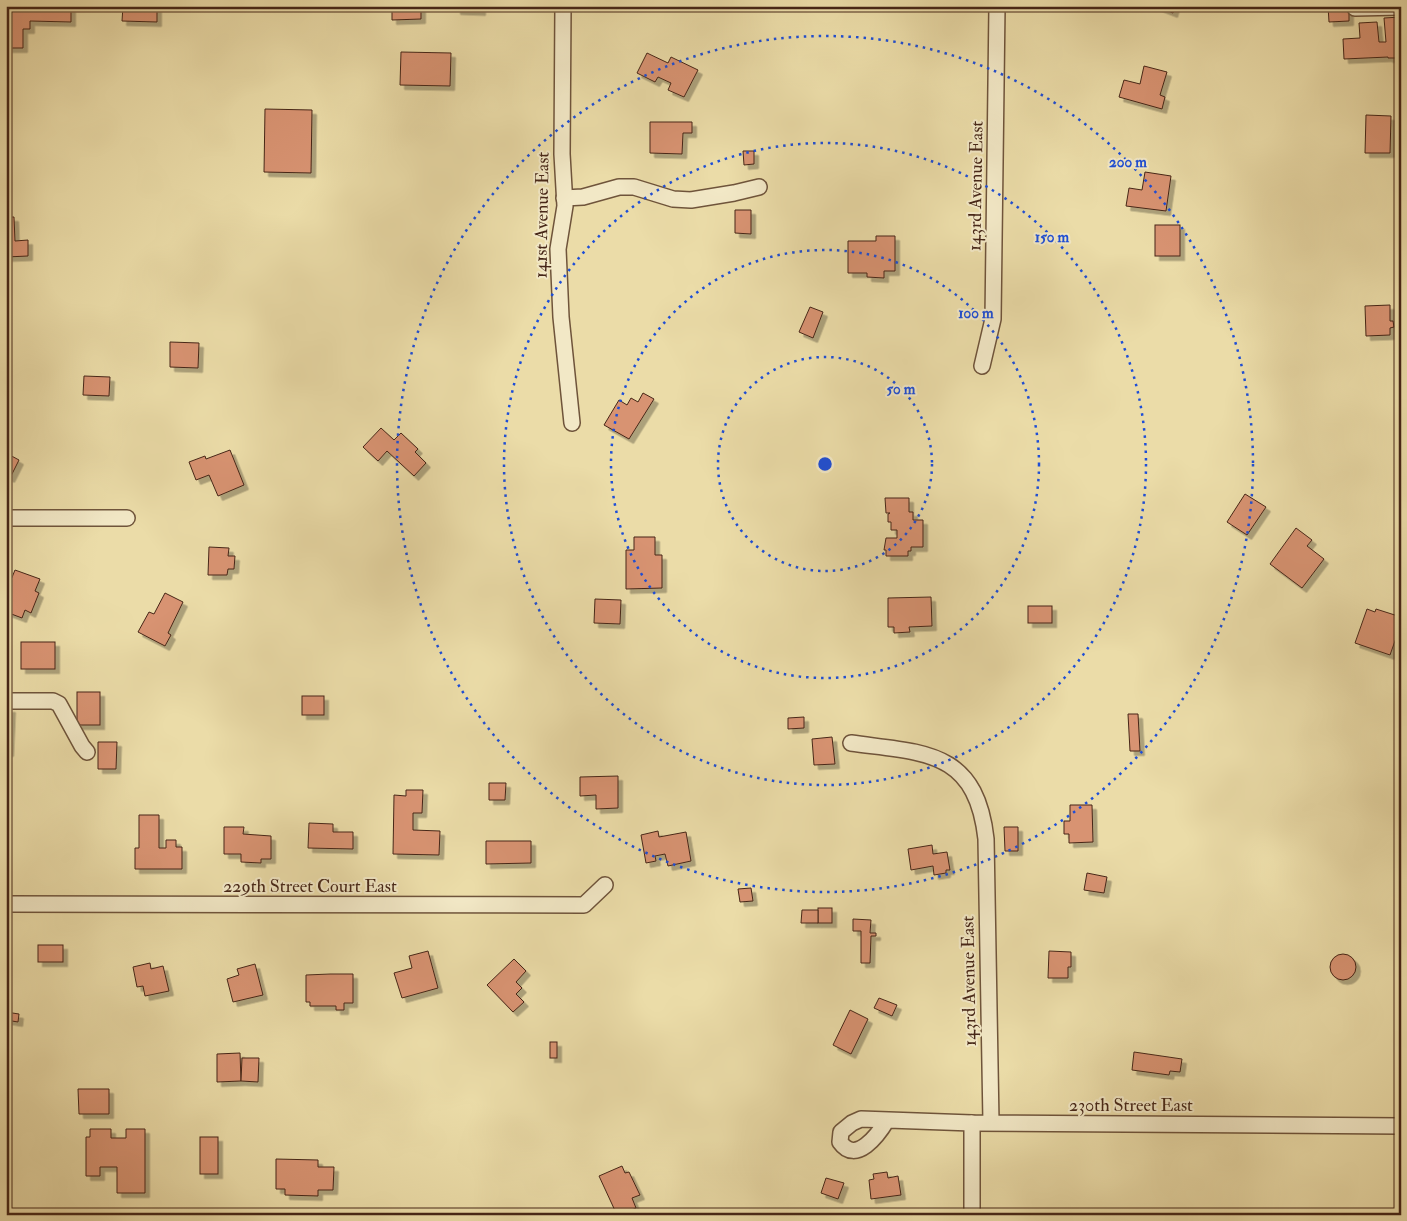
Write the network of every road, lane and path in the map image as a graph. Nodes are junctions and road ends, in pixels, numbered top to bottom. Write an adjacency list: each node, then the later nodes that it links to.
1 (563, 6): 6 (street, 141st Avenue East)
2 (997, 6): 7 (street, 143rd Avenue East)
3 (1401, 7): 4 (street)
4 (1355, 8)
5 (759, 187): 6 (street)
6 (564, 198): 8 (street, 141st Avenue East)
7 (982, 366)
8 (572, 423)
9 (6, 518): 10 (street)
10 (127, 518)
11 (6, 701): 13 (street)
12 (850, 743): 17 (street, 143rd Avenue East)
13 (87, 752)
14 (606, 885): 15 (street, 229th Street Court East)
15 (6, 904)
16 (887, 1120): 16 (street, 230th Street East); 18 (street, 230th Street East)
17 (991, 1122): 18 (street, 230th Street East); 19 (street, 230th Street East)
18 (972, 1123): 20 (street)
19 (1401, 1126)
20 (972, 1215)

